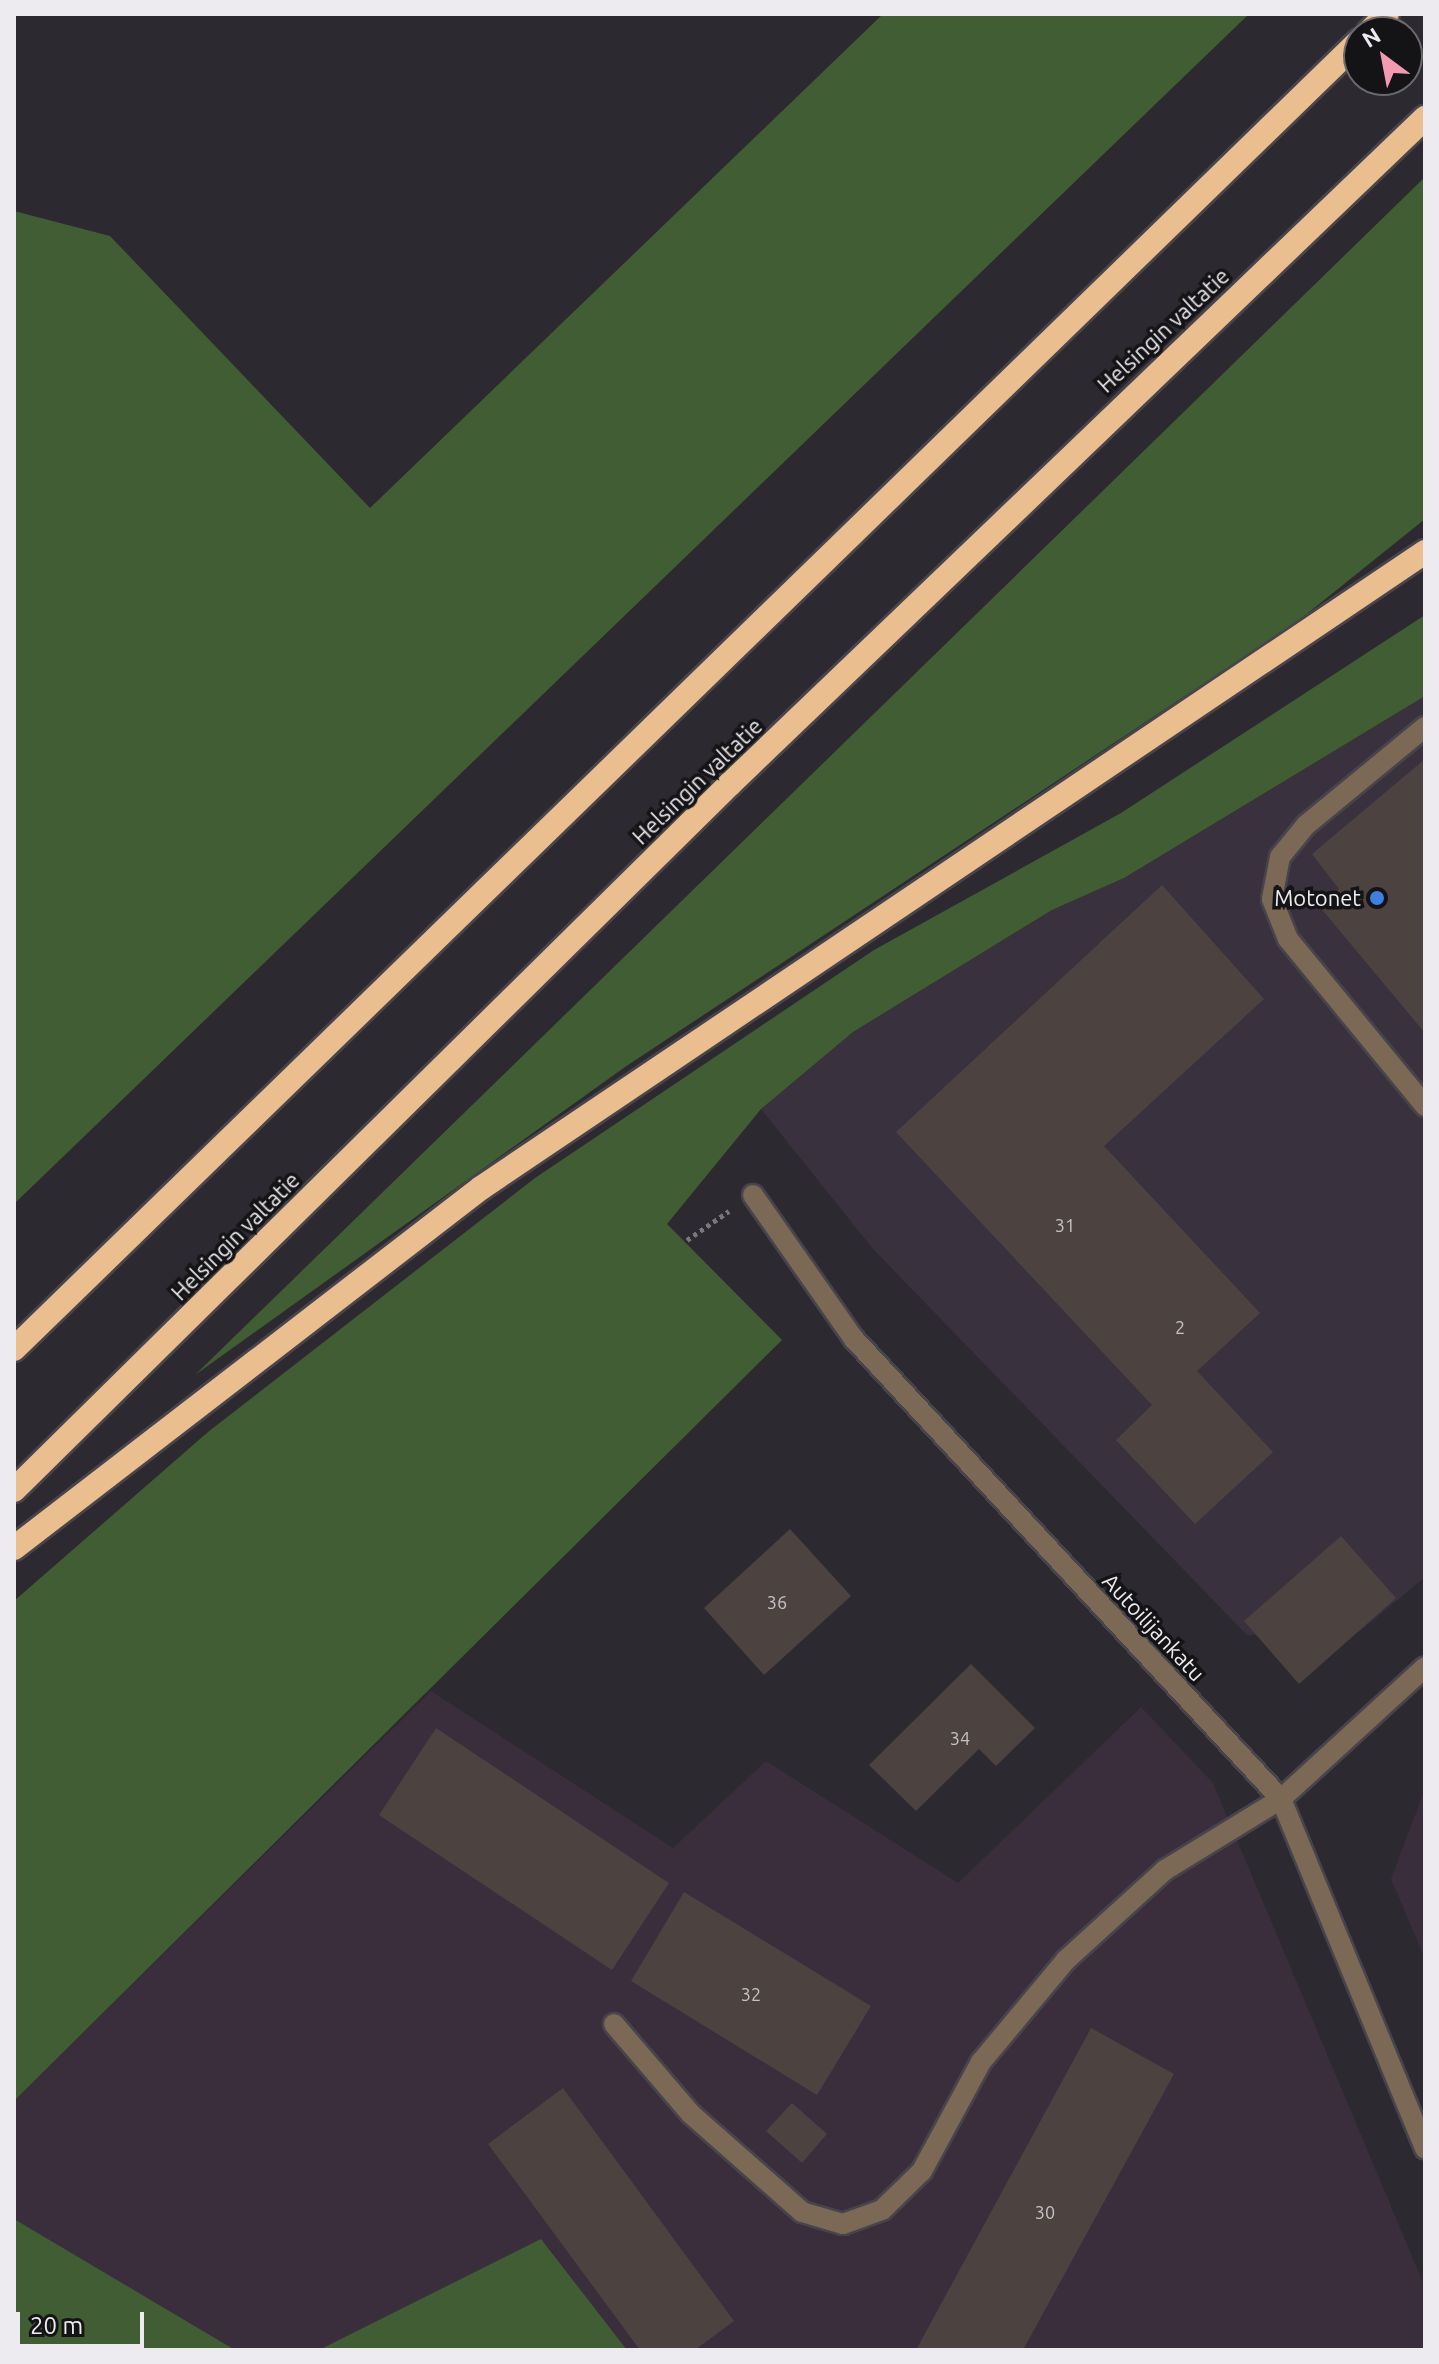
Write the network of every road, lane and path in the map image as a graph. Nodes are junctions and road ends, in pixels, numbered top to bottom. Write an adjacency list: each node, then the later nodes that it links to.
1 (1343, 57): 8 (highway)
2 (1425, 118): 9 (highway, Helsingin valtatie)
3 (1425, 552): 10 (highway)
4 (1425, 727): 5 (street)
5 (1425, 1106)
6 (753, 1195): 7 (path); 12 (street, Autoilijankatu)
7 (687, 1240)
8 (14, 1349)
9 (14, 1490)
10 (14, 1548)
11 (1425, 1667): 12 (street)
12 (1281, 1799): 13 (street); 14 (street, Autoilijankatu)
13 (614, 2024)
14 (1425, 2148)

